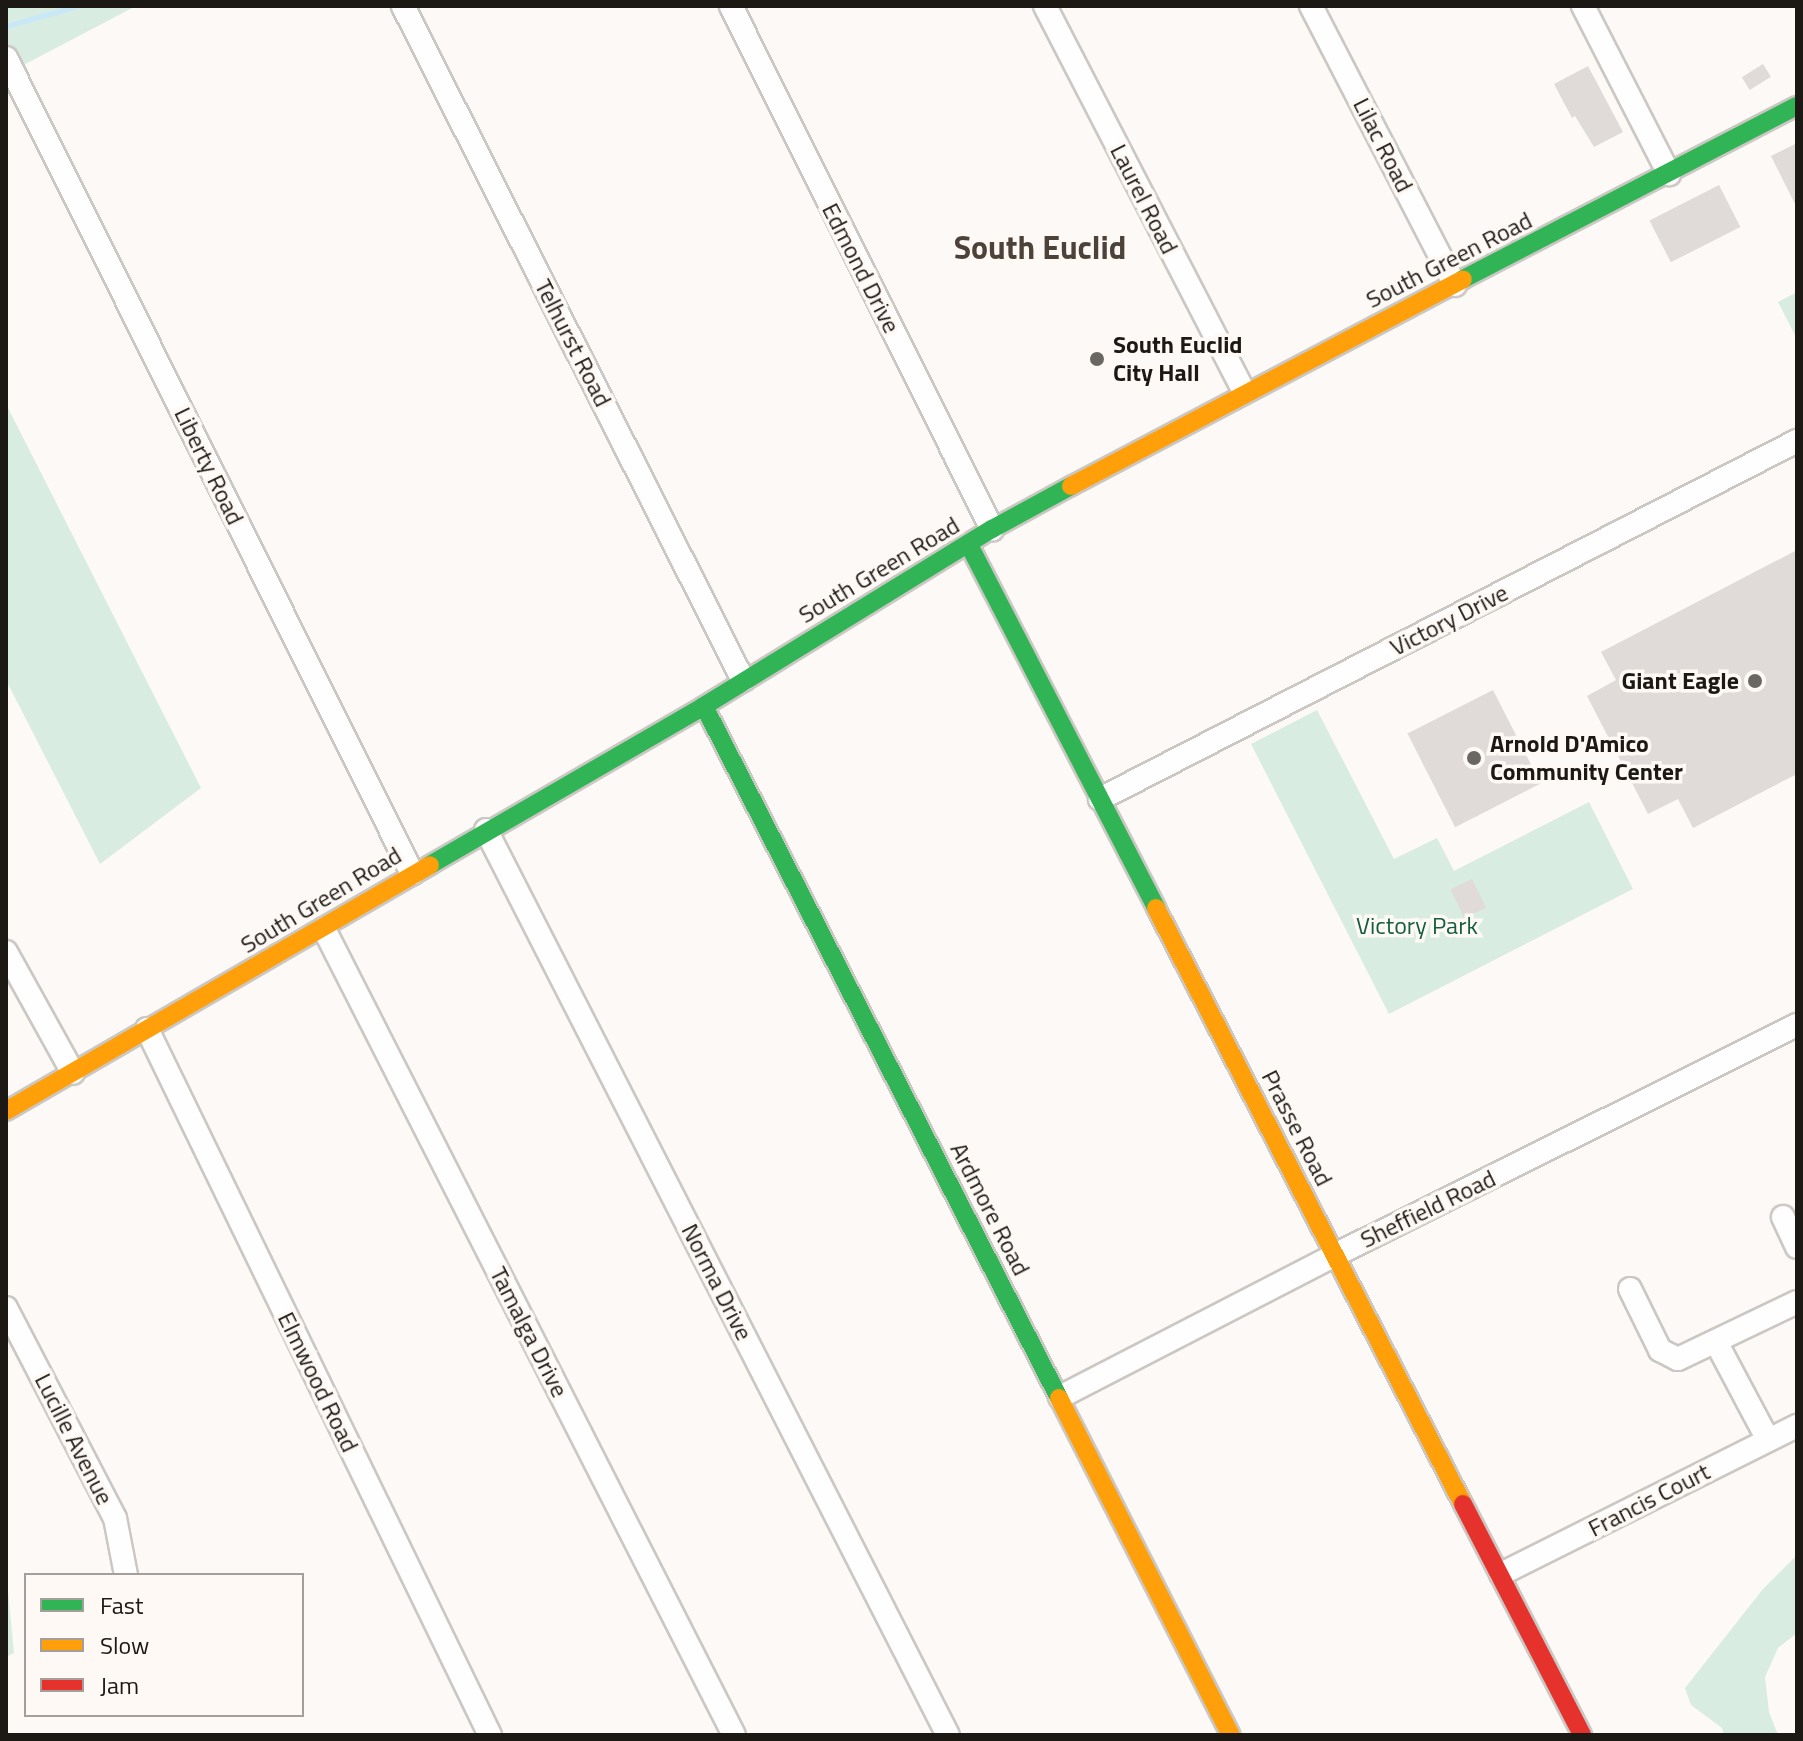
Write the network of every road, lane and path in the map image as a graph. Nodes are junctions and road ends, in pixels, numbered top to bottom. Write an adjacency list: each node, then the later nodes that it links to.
1 (403, 6): 14 (street, Telhurst Road)
2 (731, 6): 12 (street, Edmond Drive)
3 (1045, 6): 10 (street, Laurel Road)
4 (1311, 6): 9 (street, Lilac Road)
5 (1583, 6): 8 (street)
6 (6, 58): 18 (street, Liberty Road)
7 (1797, 106): 8 (street, South Green Road)
8 (1669, 174): 9 (street, South Green Road)
9 (1455, 285): 10 (street, South Green Road)
10 (1244, 392): 12 (street, South Green Road)
11 (1797, 441): 16 (street, Victory Drive)
12 (992, 529): 13 (street, South Green Road)
13 (969, 545): 14 (street, South Green Road); 16 (street, Prasse Road)
14 (743, 680): 15 (street, South Green Road)
15 (704, 706): 17 (street, South Green Road); 32 (street, Ardmore Road)
16 (1100, 799): 27 (street, Prasse Road)
17 (486, 830): 18 (street, South Green Road); 39 (street, Norma Drive)
18 (412, 873): 19 (street, South Green Road)
19 (324, 929): 22 (street, South Green Road); 38 (street, Tamalga Drive)
20 (6, 952): 23 (street)
21 (1797, 1025): 27 (street, Sheffield Road)
22 (147, 1029): 23 (street, South Green Road); 37 (street, Elmwood Road)
23 (73, 1073): 24 (street, South Green Road)
24 (6, 1111)
25 (1783, 1217): 26 (street)
26 (1797, 1247)
27 (1335, 1255): 32 (street, Sheffield Road); 36 (street, Prasse Road)
28 (1630, 1289): 31 (street)
29 (1797, 1302): 31 (street)
30 (6, 1308): 35 (street, Lucille Avenue)
31 (1716, 1342): 34 (street)
32 (1060, 1397): 40 (street, Ardmore Road)
33 (1797, 1426): 34 (street, Francis Court)
34 (1768, 1440): 36 (street, Francis Court)
35 (126, 1573)
36 (1501, 1574): 41 (street, Prasse Road)
37 (490, 1735)
38 (734, 1735)
39 (948, 1735)
40 (1231, 1735)
41 (1582, 1735)

